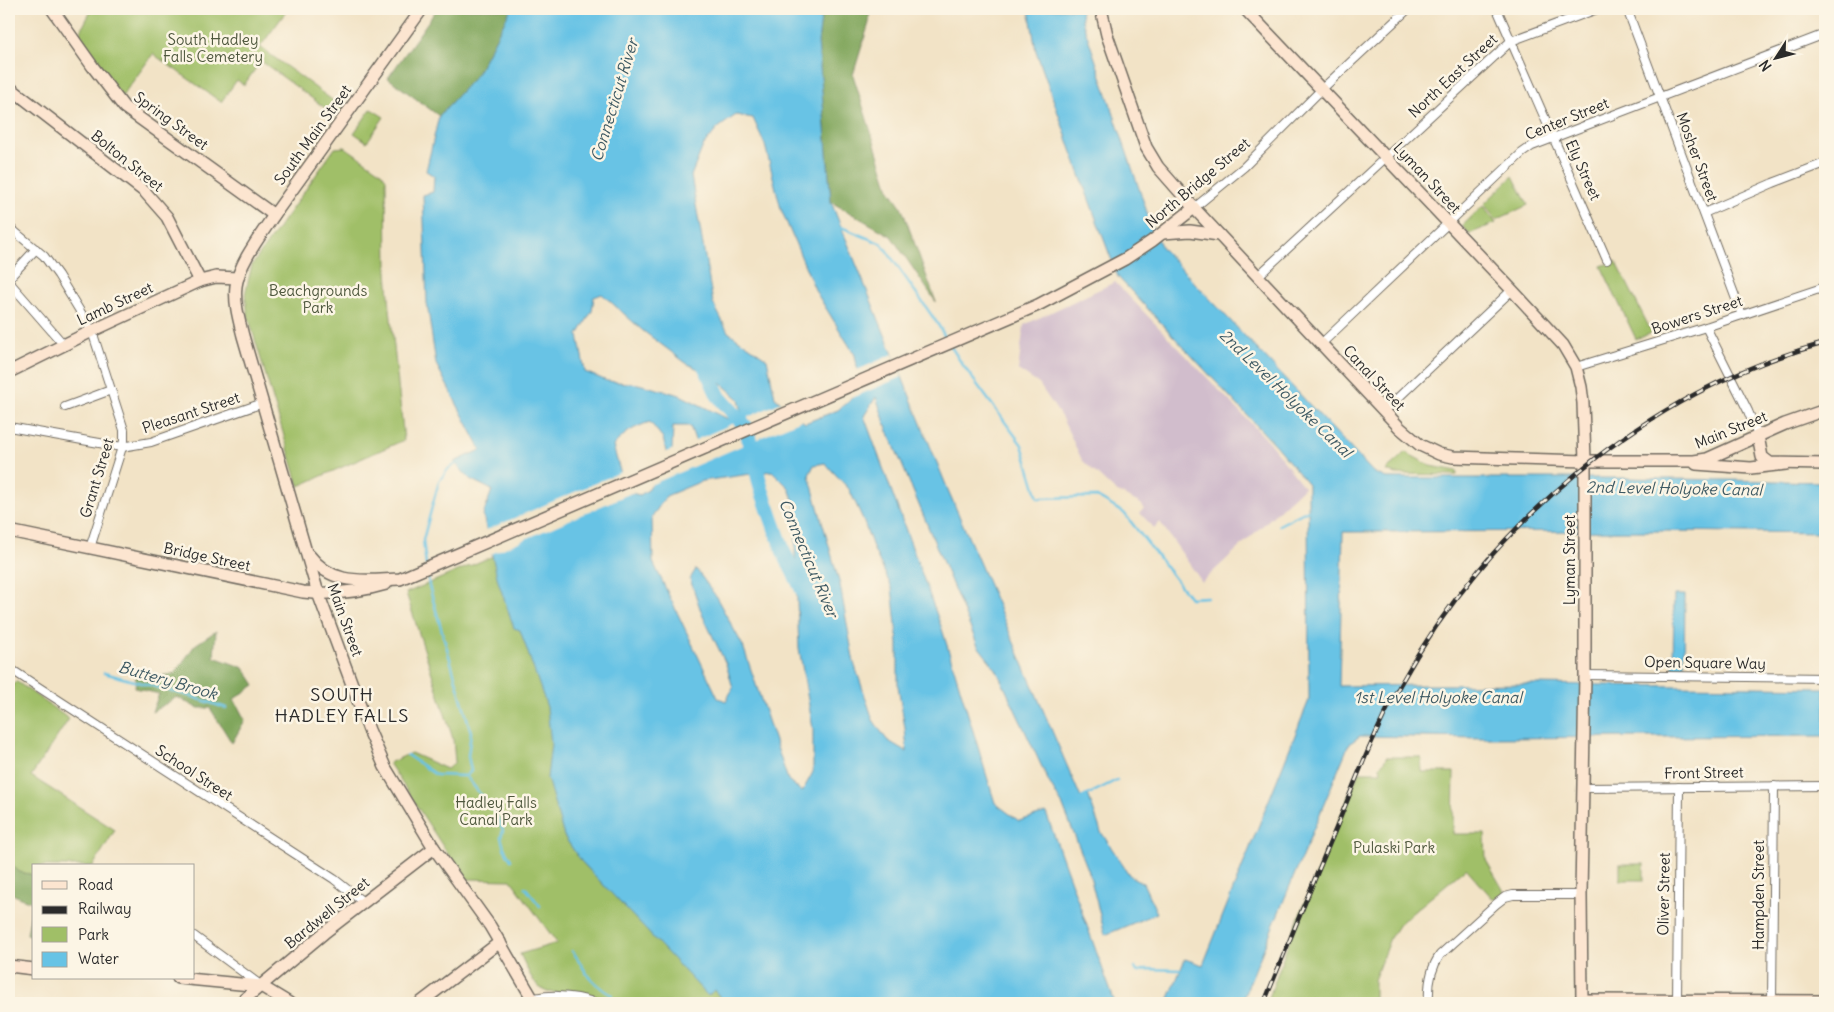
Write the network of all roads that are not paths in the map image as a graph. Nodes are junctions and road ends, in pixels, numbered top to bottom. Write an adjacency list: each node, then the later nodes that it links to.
1 (52, 9): 19 (main road, Spring Street)
2 (1101, 9): 17 (main road, Canal Street)
3 (1245, 9): 12 (main road, Lyman Street)
4 (1408, 9): 12 (street, North Bridge Street)
5 (1497, 9): 10 (street, Ely Street)
6 (1597, 9): 10 (street, North East Street)
7 (1627, 9): 13 (street, Mosher Street)
8 (418, 10): 19 (main road, South Main Street)
9 (1825, 34): 13 (street, Center Street)
10 (1511, 41): 14 (street, Ely Street); 15 (street, North East Street)
11 (9, 87): 29 (main road, Bolton Street)
12 (1322, 89): 15 (main road, Lyman Street); 17 (street, North Bridge Street)
13 (1660, 98): 14 (street, Center Street); 18 (street, Mosher Street)
14 (1553, 137): 20 (street, Center Street); 25 (street, Ely Street)
15 (1386, 156): 20 (main road, Lyman Street); 26 (street, North East Street)
16 (1825, 163): 18 (street)
17 (1194, 208): 22 (main road, North Bridge Street); 23 (main road, Canal Street)
18 (1704, 213): 33 (street, Mosher Street)
19 (274, 215): 28 (main road, South Main Street)
20 (1449, 223): 32 (main road, Lyman Street); 36 (street, Center Street)
21 (9, 227): 24 (street, Grant Street)
22 (1161, 234): 23 (main road); 55 (main road, North Bridge Street)
23 (1219, 235): 26 (main road, Canal Street)
24 (36, 249): 27 (street); 35 (street, Grant Street)
25 (1607, 260)
26 (1258, 276): 36 (main road, Canal Street)
27 (9, 278)
28 (238, 278): 29 (main road, Lamb Street); 41 (main road, Main Street)
29 (200, 281): 35 (main road, Lamb Street)
30 (9, 282): 37 (street)
31 (1825, 287): 33 (street, Bowers Street)
32 (1512, 290): 38 (main road, Lyman Street); 44 (street)
33 (1742, 315): 34 (street, Bowers Street)
34 (1706, 327): 38 (street, Bowers Street); 46 (street)
35 (92, 331): 37 (main road, Lamb Street); 40 (street, Grant Street)
36 (1321, 344): 44 (main road, Canal Street)
37 (64, 345): 39 (main road, Lamb Street)
38 (1576, 367): 48 (main road, Lyman Street)
39 (9, 372)
40 (111, 390): 42 (street); 47 (street, Grant Street)
41 (263, 403): 47 (street, Pleasant Street); 54 (main road, Main Street)
42 (65, 407)
43 (1825, 410): 46 (main road, Main Street)
44 (1384, 411): 48 (main road, Canal Street)
45 (9, 427): 47 (street, Pleasant Street)
46 (1758, 436): 49 (main road, Main Street); 50 (main road)
47 (122, 447): 53 (street, Grant Street)
48 (1585, 461): 49 (main road, Main Street); 58 (main road, Lyman Street)
49 (1680, 462): 50 (main road)
50 (1786, 464): 51 (main road)
51 (1825, 464)
52 (9, 531): 53 (main road, Bridge Street)
53 (90, 548): 56 (main road, Bridge Street)
54 (305, 549): 55 (main road); 56 (main road, Main Street)
55 (400, 579): 56 (main road, Bridge Street)
56 (318, 593): 64 (main road, Main Street)
57 (9, 668): 66 (street, School Street)
58 (1585, 678): 59 (street, Open Square Way); 63 (main road, Lyman Street)
59 (1825, 678)
60 (1774, 786): 61 (street, Front Street); 62 (street, Front Street); 77 (street, Hampden Street)
61 (1825, 786)
62 (1679, 787): 63 (street, Front Street); 74 (street, Oliver Street)
63 (1583, 788): 65 (main road, Lyman Street)
64 (434, 848): 66 (main road, Bardwell Street); 68 (main road, Main Street)
65 (1581, 895): 76 (main road, Lyman Street); 83 (street)
66 (363, 902): 72 (main road, Bardwell Street)
67 (195, 937): 72 (street)
68 (500, 942): 73 (main road, Main Street); 80 (main road)
69 (9, 966): 70 (main road)
70 (32, 969)
71 (195, 980): 72 (main road)
72 (261, 986): 78 (main road, Bardwell Street); 79 (main road)
73 (533, 1001): 81 (street); 82 (street)
74 (1677, 1001): 76 (main road); 77 (main road)
75 (1825, 1001): 77 (main road)
76 (1583, 1002)
77 (1772, 1002)
78 (240, 1003)
79 (289, 1003)
80 (420, 1003)
81 (520, 1003)
82 (596, 1003)
83 (1429, 1003)

